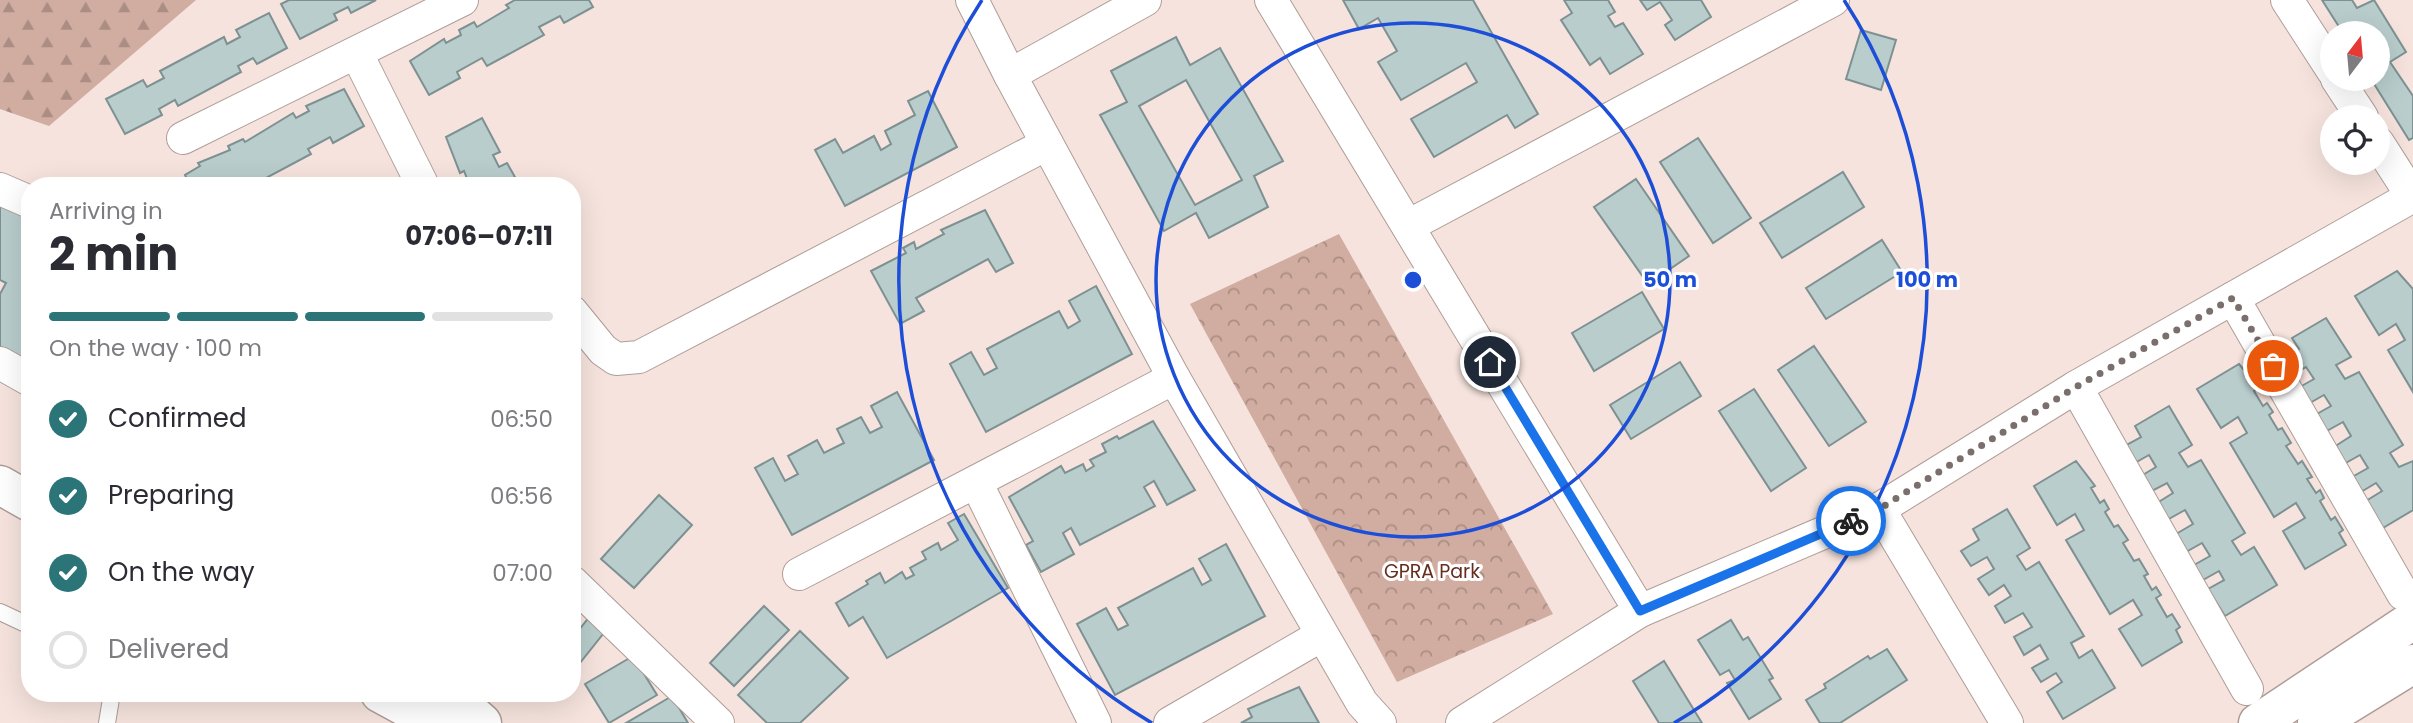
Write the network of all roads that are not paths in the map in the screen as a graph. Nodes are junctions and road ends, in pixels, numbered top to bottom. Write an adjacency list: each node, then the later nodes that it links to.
1 (462, 0): 8 (street)
2 (972, 0): 9 (street)
3 (1145, 0): 9 (street)
4 (1271, 0): 17 (street)
5 (1833, 0): 17 (street)
6 (2287, 0): 7 (street)
7 (2320, 51)
8 (357, 54): 10 (street); 13 (street)
9 (1010, 75): 11 (street)
10 (183, 138)
11 (1047, 144): 19 (street); 22 (street)
12 (2390, 166): 16 (street)
13 (418, 177)
14 (0, 189): 15 (street)
15 (21, 198)
16 (2410, 205): 18 (street)
17 (1408, 226): 33 (street)
18 (2233, 298): 23 (street); 32 (street)
19 (581, 323)
20 (0, 363): 21 (street)
21 (21, 375)
22 (1174, 378): 26 (street); 36 (street)
23 (2076, 387): 29 (street); 41 (street)
24 (0, 456): 25 (street)
25 (21, 467)
26 (976, 482): 30 (street); 46 (street)
27 (0, 485): 28 (street)
28 (21, 497)
29 (1879, 509): 33 (street); 50 (street)
30 (799, 574)
31 (581, 591): 45 (street)
32 (2408, 607): 41 (street)
33 (1640, 611): 49 (street)
34 (0, 612): 35 (lane)
35 (21, 622)
36 (1322, 635): 47 (street); 48 (street)
37 (2413, 664): 51 (street)
38 (110, 702): 42 (lane)
39 (396, 702): 43 (street)
40 (458, 702): 44 (street)
41 (2252, 706)
42 (107, 723)
43 (435, 723)
44 (482, 723)
45 (718, 723)
46 (1095, 723)
47 (1170, 723)
48 (1380, 723)
49 (1462, 723)
50 (2007, 723)
51 (2317, 723)

